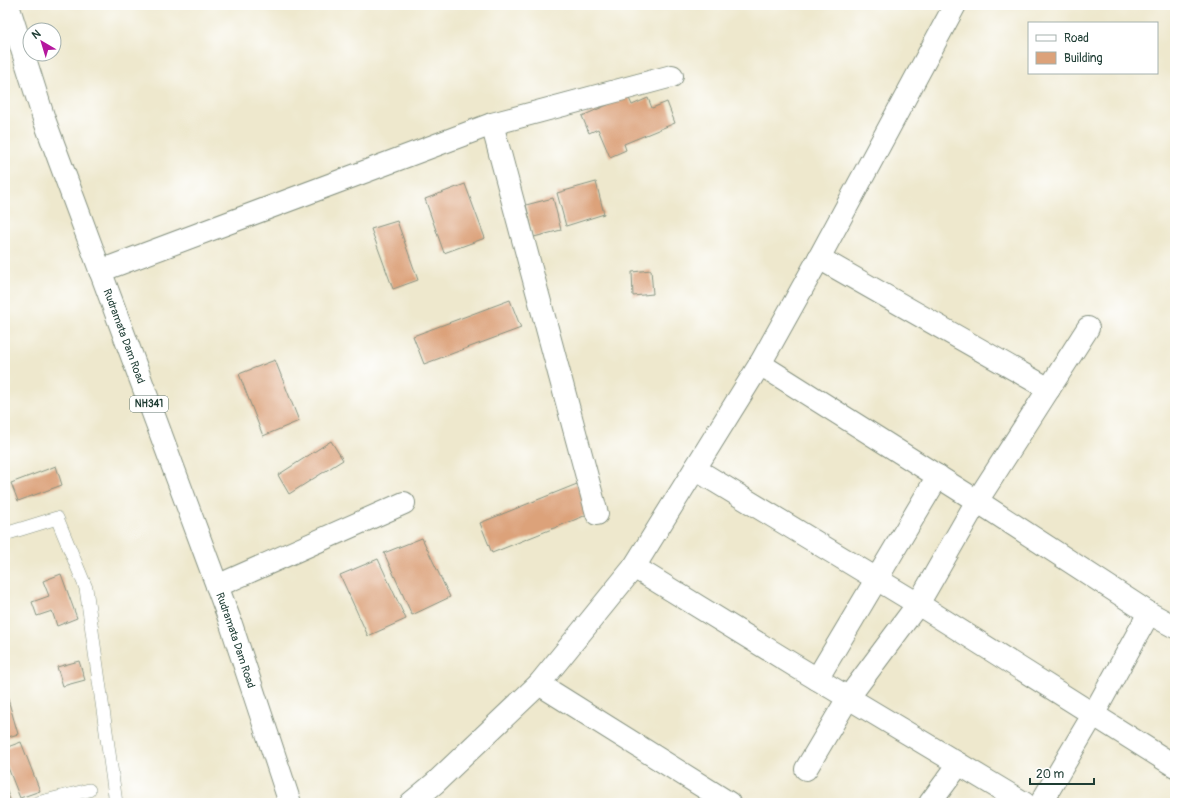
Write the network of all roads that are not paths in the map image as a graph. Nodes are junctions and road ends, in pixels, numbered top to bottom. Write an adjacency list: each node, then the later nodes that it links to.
1 (8, 5): 6 (main road, Rudramata Dam Road / NH341)
2 (955, 5): 5 (main road)
3 (672, 76): 4 (main road)
4 (492, 124): 6 (main road); 14 (main road)
5 (819, 258): 8 (main road); 9 (main road)
6 (100, 271): 18 (main road, Rudramata Dam Road / NH341)
7 (1088, 328): 9 (main road)
8 (760, 364): 10 (main road); 11 (main road)
9 (1049, 389): 12 (main road)
10 (695, 469): 16 (main road); 17 (main road)
11 (938, 476): 12 (main road); 17 (main road)
12 (977, 501): 19 (main road); 20 (main road)
13 (404, 503): 18 (main road)
14 (597, 514)
15 (5, 534): 31 (lane)
16 (634, 567): 22 (main road); 23 (main road)
17 (877, 579): 19 (main road); 22 (main road)
18 (217, 586): 32 (main road, Rudramata Dam Road / NH341)
19 (918, 604): 24 (main road); 25 (main road)
20 (1149, 613): 21 (main road); 25 (main road)
21 (1175, 627)
22 (817, 679): 24 (main road)
23 (539, 684): 33 (main road); 34 (main road)
24 (848, 698): 26 (main road); 28 (main road)
25 (1093, 715): 27 (main road); 37 (main road)
26 (959, 764): 35 (main road); 36 (main road)
27 (1175, 766)
28 (806, 769)
29 (89, 790): 30 (lane)
30 (37, 803)
31 (116, 803)
32 (290, 803)
33 (411, 803)
34 (729, 803)
35 (930, 803)
36 (1024, 803)
37 (1041, 803)

